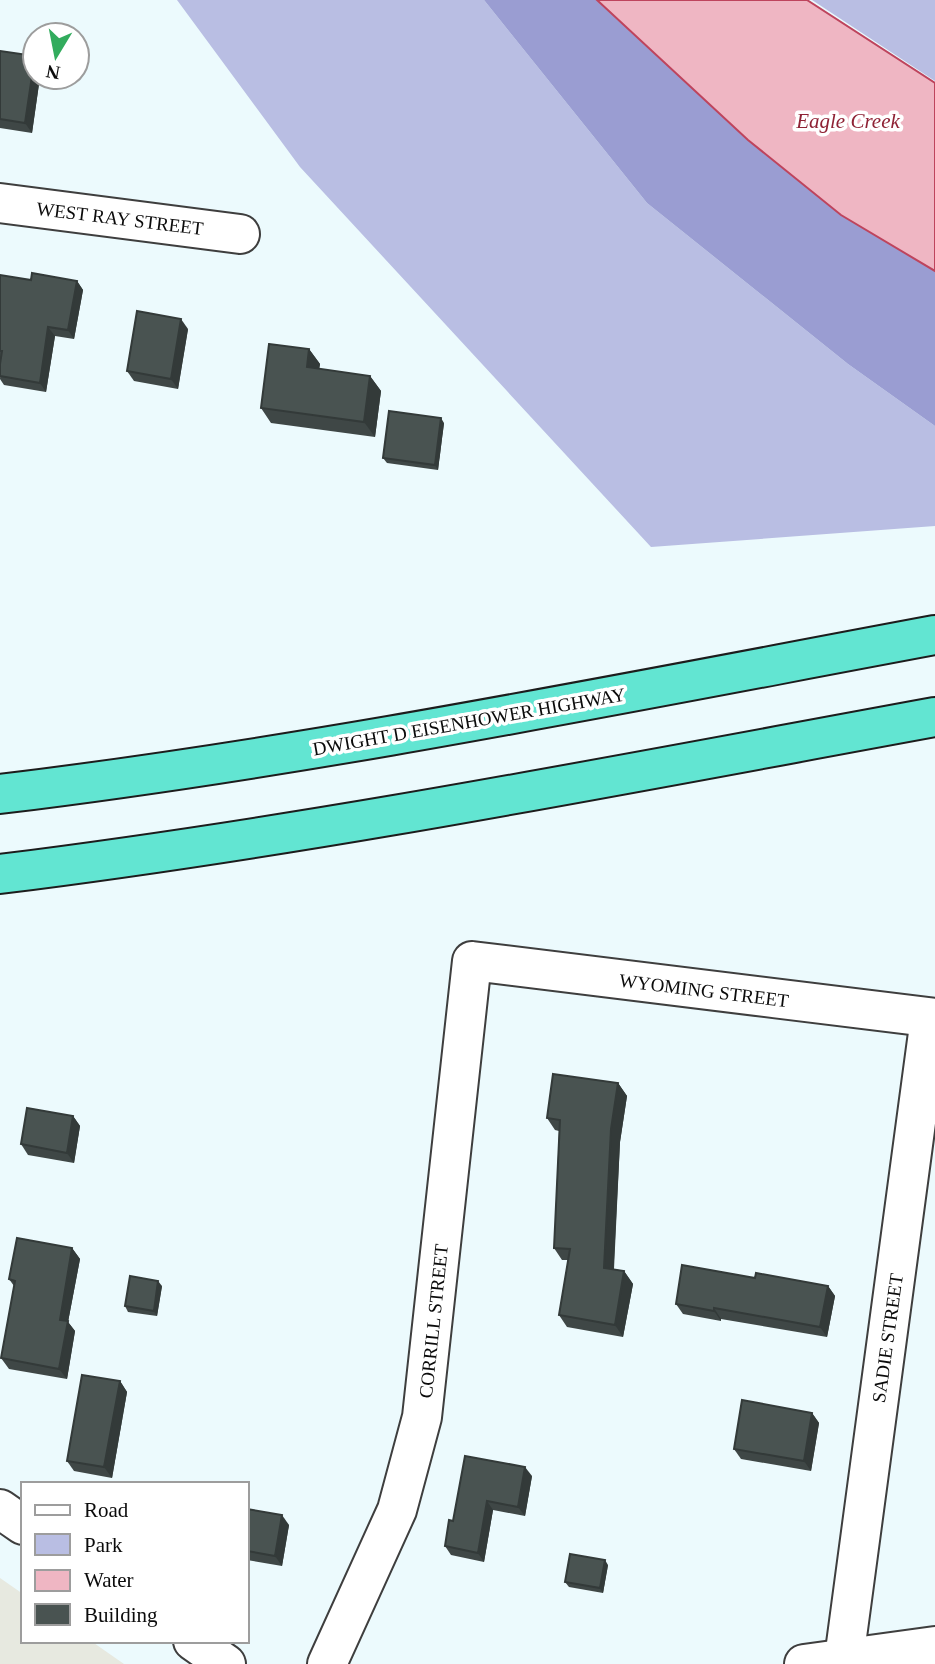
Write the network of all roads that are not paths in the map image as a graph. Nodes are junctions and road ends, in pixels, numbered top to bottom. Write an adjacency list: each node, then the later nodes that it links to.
1 (0, 203): 2 (street, WEST RAY STREET)
2 (240, 234)
3 (935, 635): 5 (highway, DWIGHT D EISENHOWER HIGHWAY)
4 (935, 718): 6 (highway)
5 (0, 794)
6 (0, 874)
7 (472, 961): 8 (street, WYOMING STREET); 15 (street, CORRILL STREET)
8 (932, 1018): 13 (street, SADIE STREET)
9 (0, 1509): 10 (street)
10 (21, 1524)
11 (196, 1643): 14 (street)
12 (935, 1646): 13 (street)
13 (844, 1659): 16 (street)
14 (226, 1664)
15 (327, 1664)
16 (804, 1664)

